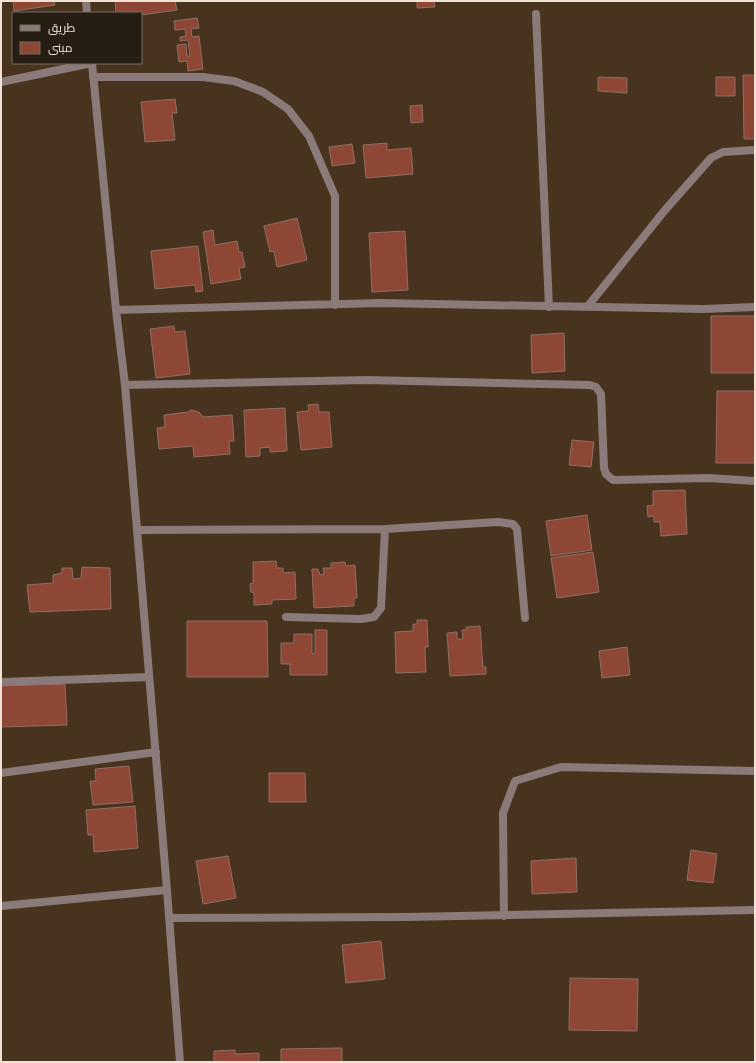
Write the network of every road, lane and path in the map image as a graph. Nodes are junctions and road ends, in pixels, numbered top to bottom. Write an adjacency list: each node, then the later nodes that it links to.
1 (86, 1): 2 (street)
2 (87, 12)
3 (536, 14): 11 (street)
4 (87, 64): 7 (street)
5 (92, 64): 6 (street)
6 (93, 77): 9 (street); 13 (street)
7 (1, 82)
8 (755, 150): 10 (street)
9 (335, 305): 11 (street); 13 (street)
10 (588, 306): 11 (street); 12 (street)
11 (549, 307)
12 (755, 307)
13 (116, 310): 14 (street)
14 (125, 384): 15 (street); 17 (street)
15 (755, 481)
16 (385, 529): 17 (street); 18 (street); 19 (street)
17 (137, 530): 20 (street)
18 (286, 617)
19 (525, 618)
20 (149, 677): 21 (street); 22 (street)
21 (1, 682)
22 (156, 752): 24 (street); 25 (street)
23 (755, 770): 28 (street)
24 (1, 773)
25 (167, 890): 26 (street); 29 (street)
26 (1, 906)
27 (755, 910): 28 (street)
28 (504, 916): 29 (street)
29 (169, 918): 30 (street)
30 (180, 1062)

